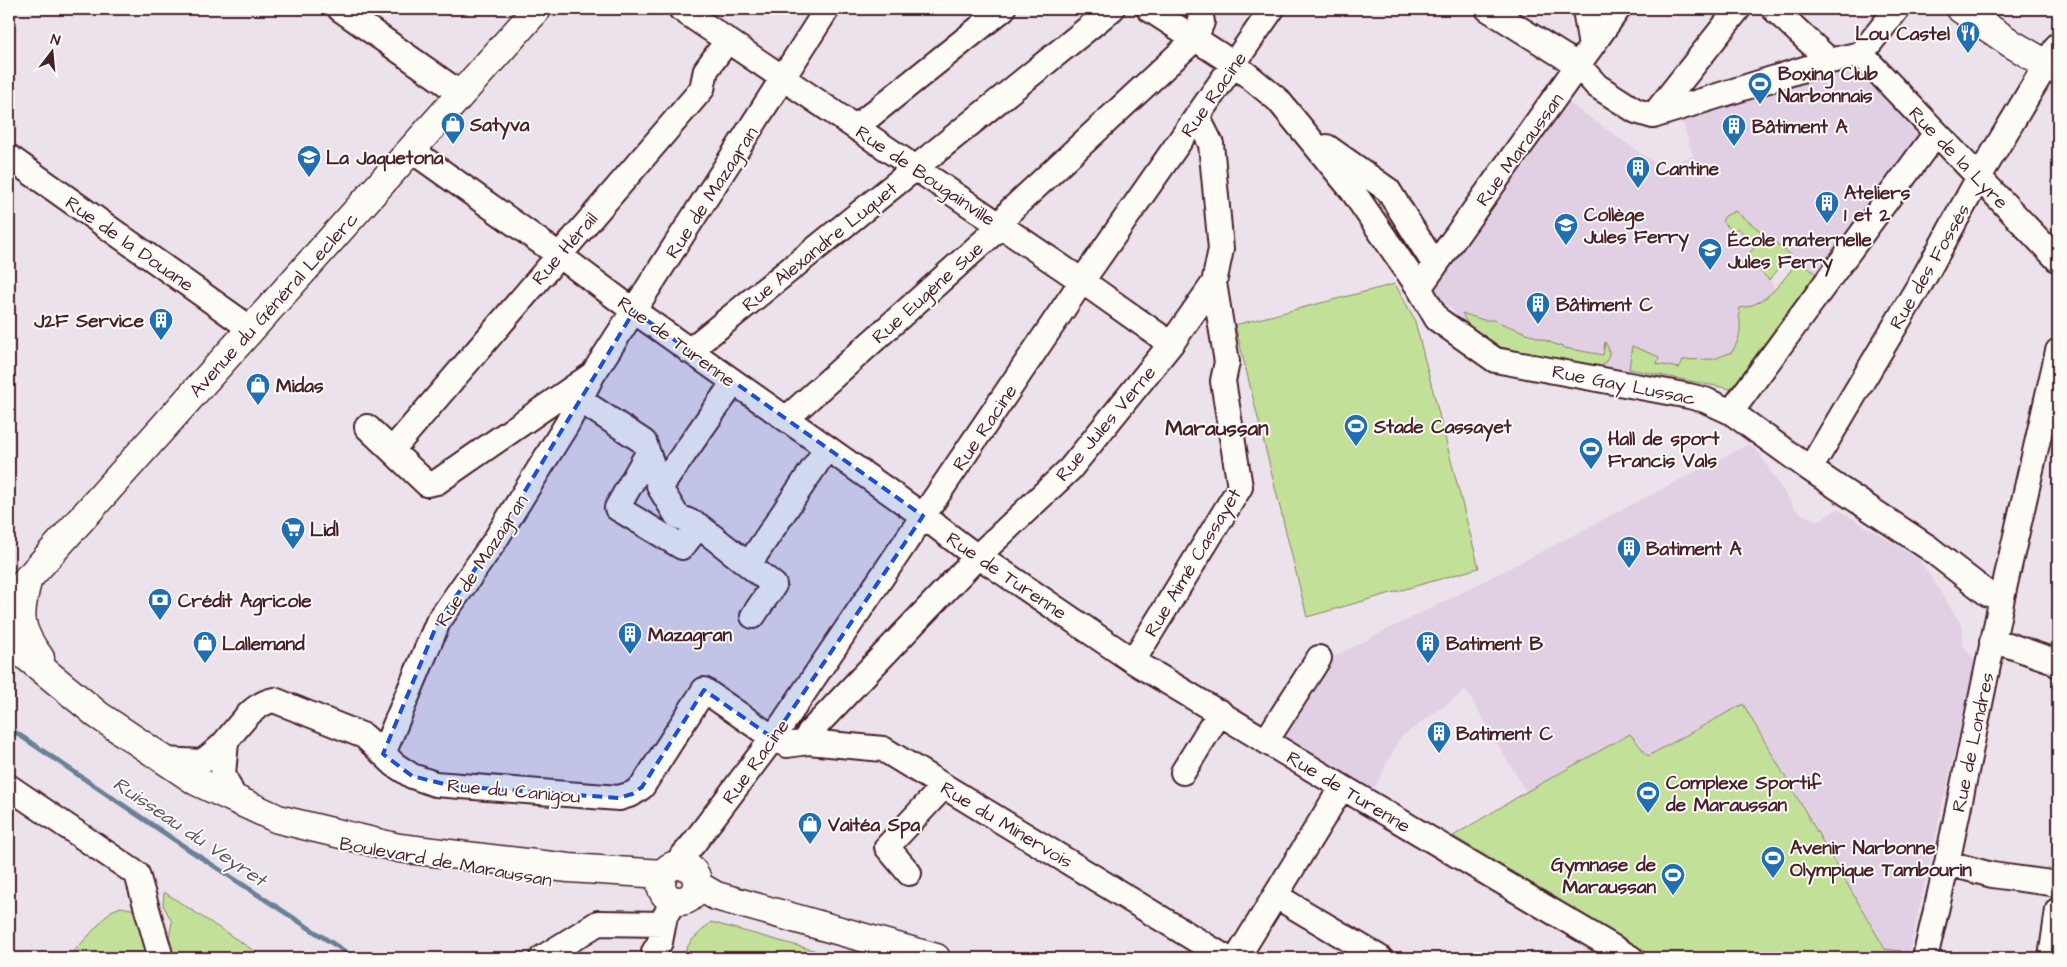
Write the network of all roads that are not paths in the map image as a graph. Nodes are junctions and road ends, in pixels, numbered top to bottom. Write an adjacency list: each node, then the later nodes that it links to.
1 (340, 9): 25 (street)
2 (537, 9): 25 (main road, Avenue du Général Leclerc)
3 (1003, 9): 29 (street)
4 (1112, 9): 33 (street, Rue Alexandre Luquet)
5 (1149, 9): 17 (street, Rue Gay Lussac)
6 (1199, 9): 17 (street)
7 (1272, 9): 23 (street, Rue Racine)
8 (1488, 9): 20 (street)
9 (1585, 9): 20 (street)
10 (1618, 9): 20 (street, Rue Maraussan)
11 (1738, 9): 27 (street)
12 (1774, 9): 21 (street)
13 (1897, 9): 19 (street)
14 (1961, 9): 22 (main road)
15 (823, 10): 24 (street, Rue de Mazagran)
16 (688, 11): 18 (street, Rue de Bougainville)
17 (1195, 39): 23 (street, Rue Gay Lussac); 35 (street, Rue Eugène Sue)
18 (727, 41): 24 (street, Rue de Bougainville); 36 (street, Rue Hérail)
19 (1860, 54): 21 (street); 30 (street, Rue de la Lyre)
20 (1585, 56): 27 (street); 38 (street, Rue Maraussan)
21 (1830, 61): 27 (street)
22 (2056, 62): 34 (street, Rue des Fossés)
23 (1234, 64): 26 (street, Rue Racine); 28 (street, Rue Gay Lussac)
24 (784, 78): 29 (street, Rue de Bougainville); 42 (street, Rue de Mazagran)
25 (461, 94): 31 (main road, Avenue du Général Leclerc)
26 (1197, 116): 39 (street, Rue Racine); 40 (street, Rue Jules Verne)
27 (1653, 116)
28 (1297, 126): 38 (street, Rue Gay Lussac); 41 (street, Rue Gay Lussac)
29 (856, 127): 33 (street, Rue de Bougainville)
30 (1936, 133): 34 (street, Rue de la Lyre); 50 (street)
31 (411, 150): 36 (street, Rue de Turenne); 43 (main road, Avenue du Général Leclerc)
32 (9, 157): 43 (street, Rue de la Douane)
33 (915, 169): 35 (street, Rue de Bougainville); 45 (street, Rue Alexandre Luquet)
34 (1979, 177): 37 (street, Rue de la Lyre); 56 (street, Rue des Fossés)
35 (1001, 226): 39 (street, Rue de Bougainville); 51 (street, Rue Eugène Sue)
36 (559, 255): 42 (street, Rue de Turenne); 54 (street, Rue Hérail)
37 (2058, 260)
38 (1435, 265): 41 (street, Rue Maraussan)
39 (1082, 281): 44 (street, Rue de Bougainville); 58 (street, Rue Racine)
40 (1214, 283): 44 (street, Rue Jules Verne); 69 (street, Rue Aimé Cassayet)
41 (1419, 288): 50 (street, Rue Gay Lussac)
42 (634, 311): 45 (street, Rue de Turenne); 47 (street, Rue de Mazagran)
43 (252, 329): 62 (main road, Avenue du Général Leclerc)
44 (1171, 344): 60 (street, Rue Jules Verne)
45 (690, 351): 48 (street, Rue de Turenne)
46 (2058, 351): 63 (street, Rue de Londres)
47 (594, 374): 49 (street, Rue de Mazagran); 54 (street, Rue de Mazagran)
48 (734, 382): 51 (street, Rue de Turenne); 57 (street)
49 (580, 400): 55 (street); 78 (street, Rue de Mazagran)
50 (1731, 412): 56 (street, Rue Gay Lussac)
51 (786, 419): 53 (street, Rue de Turenne)
52 (367, 427): 54 (street)
53 (827, 448): 58 (street, Rue de Turenne); 61 (street)
54 (392, 450)
55 (647, 455): 57 (street); 59 (street)
56 (1810, 469): 63 (street, Rue Gay Lussac)
57 (660, 488): 59 (street)
58 (923, 516): 60 (street, Rue de Turenne); 74 (street, Rue Racine)
59 (699, 526): 61 (street)
60 (977, 557): 69 (street, Rue de Turenne); 77 (street, Rue Jules Verne)
61 (749, 564): 65 (street)
62 (28, 578): 64 (main road, Avenue du Général Leclerc); 72 (main road, Boulevard de Maraussan)
63 (2003, 593): 67 (street, Rue de Londres)
64 (9, 600)
65 (753, 616)
66 (9, 642): 72 (main road, Boulevard de Maraussan)
67 (1992, 642): 71 (street); 85 (street, Rue de Londres)
68 (1319, 658): 75 (street)
69 (1133, 661): 73 (street, Rue de Turenne)
70 (9, 664): 88 (main road, Boulevard de Maraussan)
71 (2058, 665)
72 (56, 679): 79 (main road, Boulevard de Maraussan)
73 (1220, 712): 75 (street, Rue de Turenne); 80 (street)
74 (773, 738): 77 (street, Rue du Minervois); 78 (street, Rue du Canigou); 88 (street, Rue Racine)
75 (1266, 741): 83 (street, Rue de Turenne)
76 (226, 742): 78 (street, Rue du Canigou); 79 (street, Rue du Canigou); 84 (street)
77 (808, 742): 81 (street, Rue du Minervois)
78 (384, 754)
79 (164, 760): 84 (main road, Boulevard de Maraussan)
80 (1183, 772)
81 (944, 786): 86 (street); 96 (street, Rue du Minervois)
82 (9, 787): 92 (street)
83 (1342, 787): 89 (street); 99 (street, Rue de Turenne)
84 (235, 800): 88 (main road, Boulevard de Maraussan)
85 (1947, 863): 87 (street); 100 (street, Rue de Londres)
86 (909, 873)
87 (2058, 884)
88 (677, 889): 91 (street, Rue Racine); 93 (street); 94 (main road, Boulevard de Maraussan); 95 (main road, Boulevard de Maraussan)
89 (1276, 896): 97 (street); 98 (street)
90 (2058, 910): 101 (street)
91 (654, 952)
92 (161, 958)
93 (542, 958)
94 (899, 958)
95 (936, 958)
96 (1226, 958)
97 (1237, 958)
98 (1380, 958)
99 (1631, 958)
100 (1925, 958)
101 (2051, 958)

